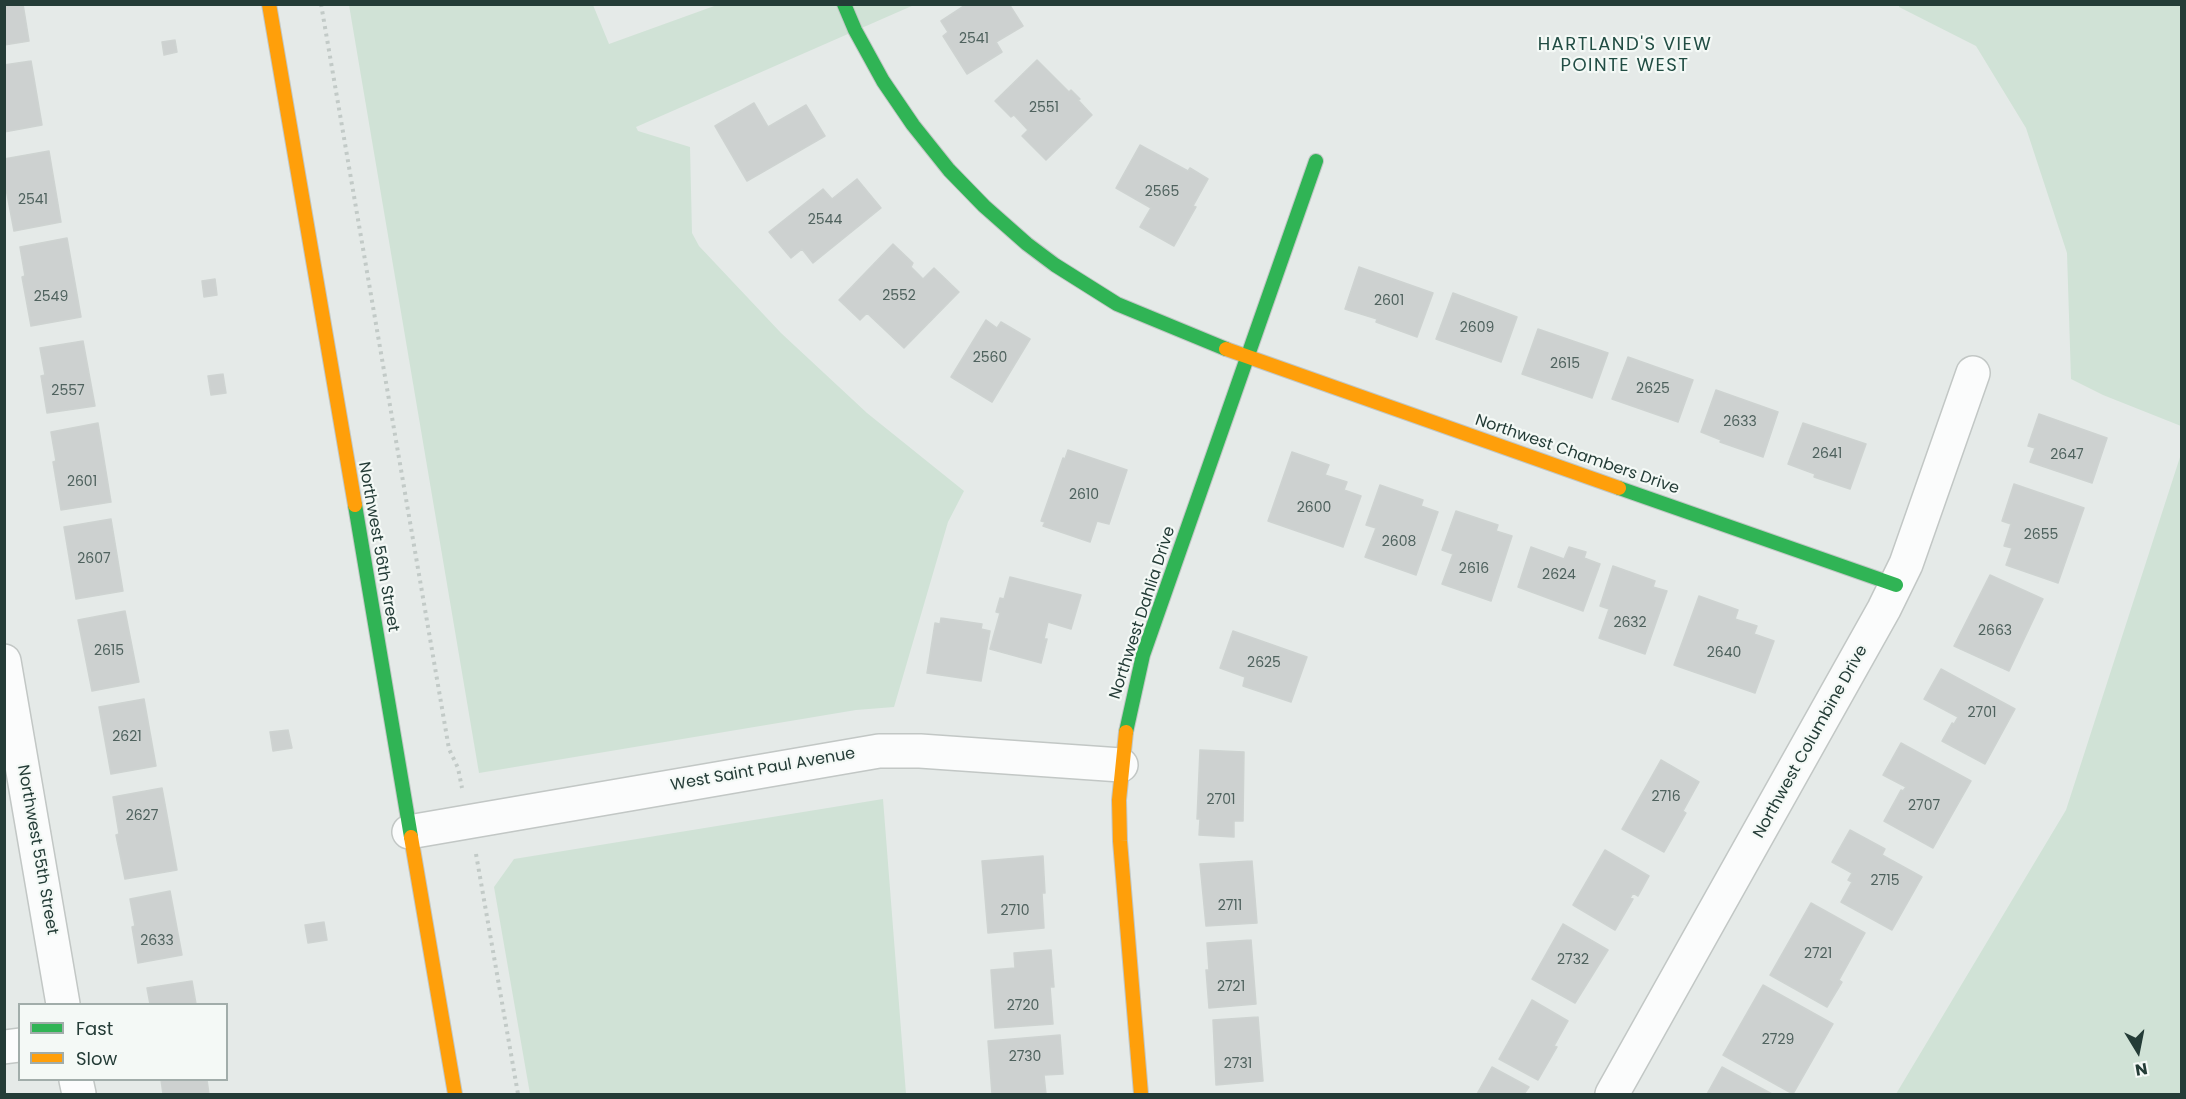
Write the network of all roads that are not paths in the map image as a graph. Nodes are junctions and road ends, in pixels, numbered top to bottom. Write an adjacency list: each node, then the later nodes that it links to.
1 (269, 4): 9 (street, Northwest 56th Street)
2 (844, 4): 4 (street, Northwest Chambers Drive)
3 (1316, 161): 4 (street, Northwest Dahlia Drive)
4 (1246, 357): 6 (street, Northwest Chambers Drive); 8 (street, Northwest Dahlia Drive)
5 (1973, 374): 6 (street, Northwest Columbine Drive)
6 (1896, 585): 13 (street, Northwest Columbine Drive)
7 (4, 661): 10 (street, Northwest 55th Street)
8 (1121, 765): 9 (street, West Saint Paul Avenue); 12 (street, Northwest Dahlia Drive)
9 (409, 832): 11 (street, Northwest 56th Street)
10 (63, 1003)
11 (454, 1095)
12 (1141, 1095)
13 (1612, 1095)

